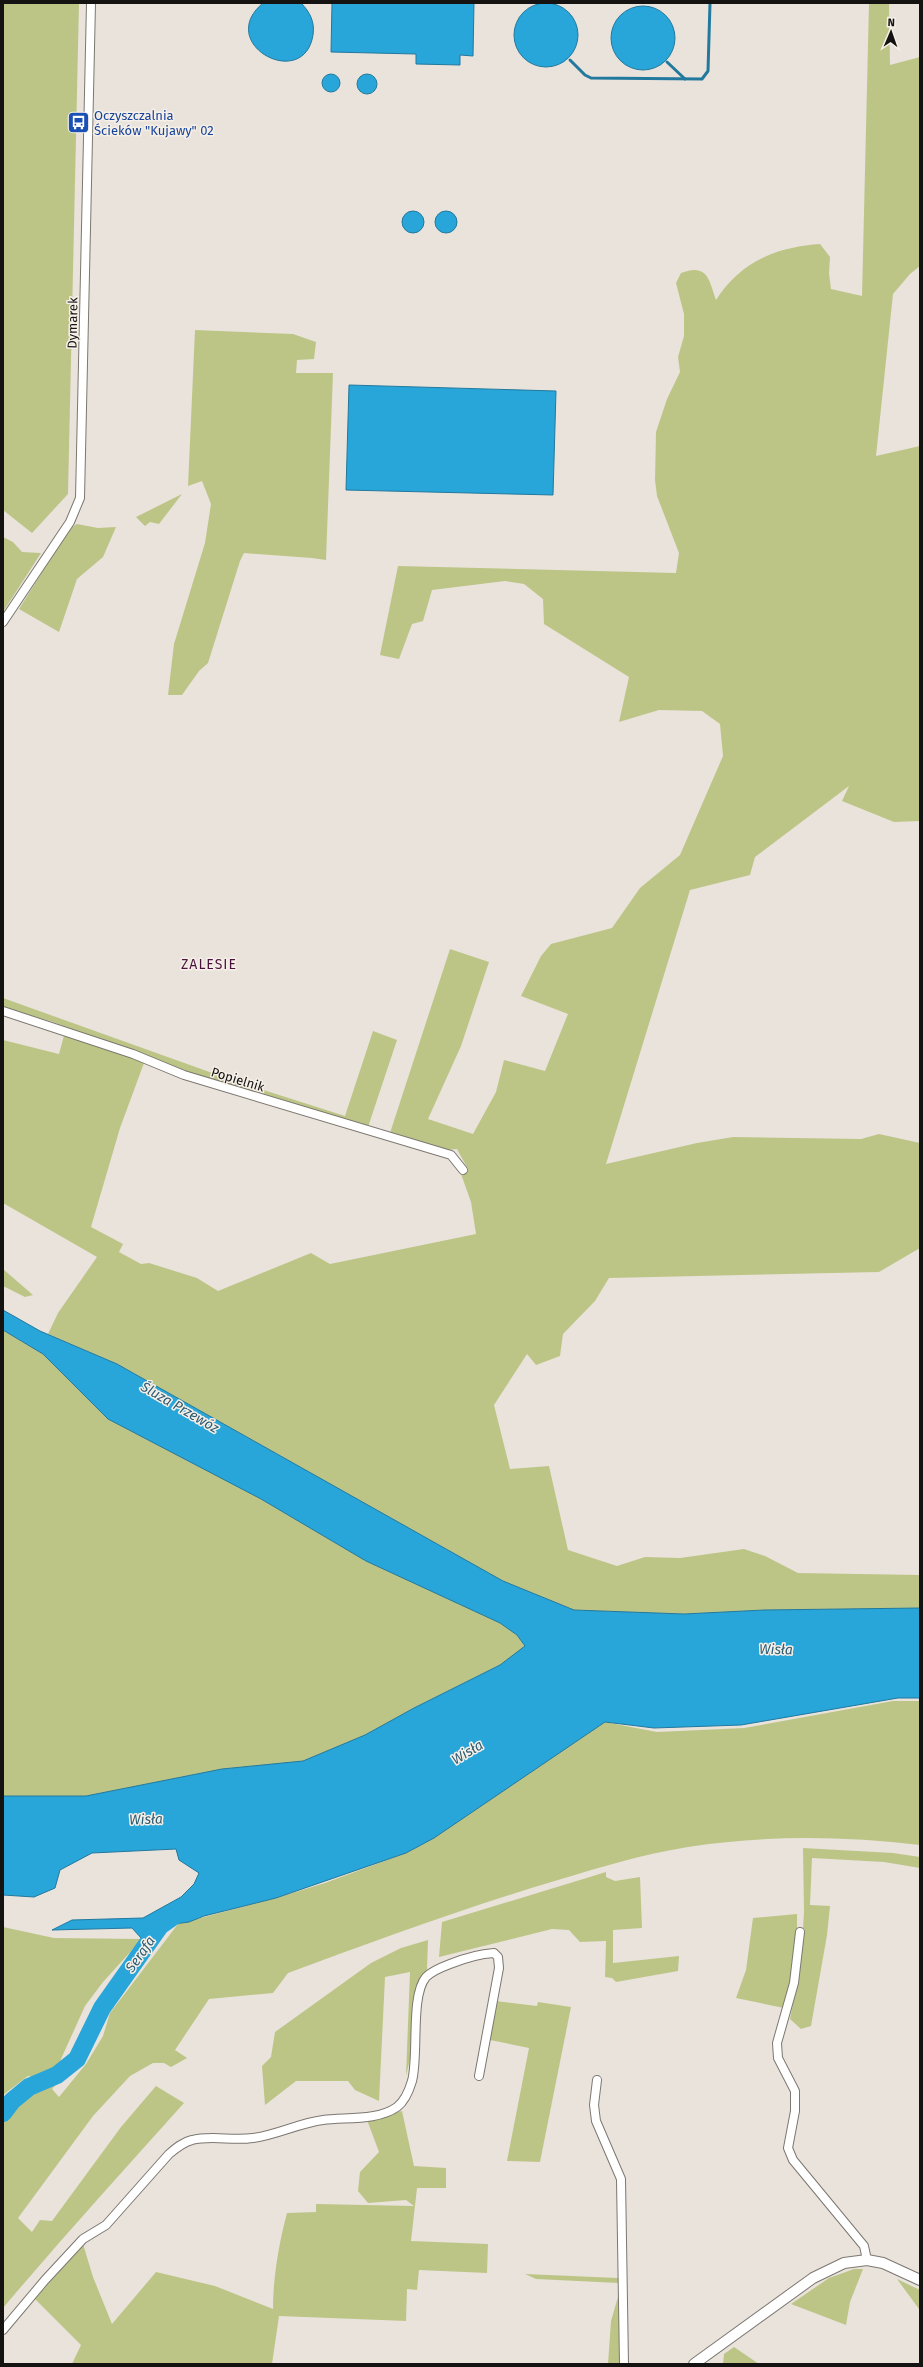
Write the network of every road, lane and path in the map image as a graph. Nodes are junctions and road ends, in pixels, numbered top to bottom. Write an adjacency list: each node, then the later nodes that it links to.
1 (91, 3): 2 (street, Dymarek)
2 (3, 622)
3 (3, 1010): 4 (street, Popielnik)
4 (463, 1170)
5 (800, 1932): 8 (street)
6 (479, 2076): 10 (street)
7 (597, 2080): 11 (street)
8 (867, 2260): 9 (street); 12 (street)
9 (920, 2280)
10 (3, 2330)
11 (624, 2364)
12 (694, 2364)

